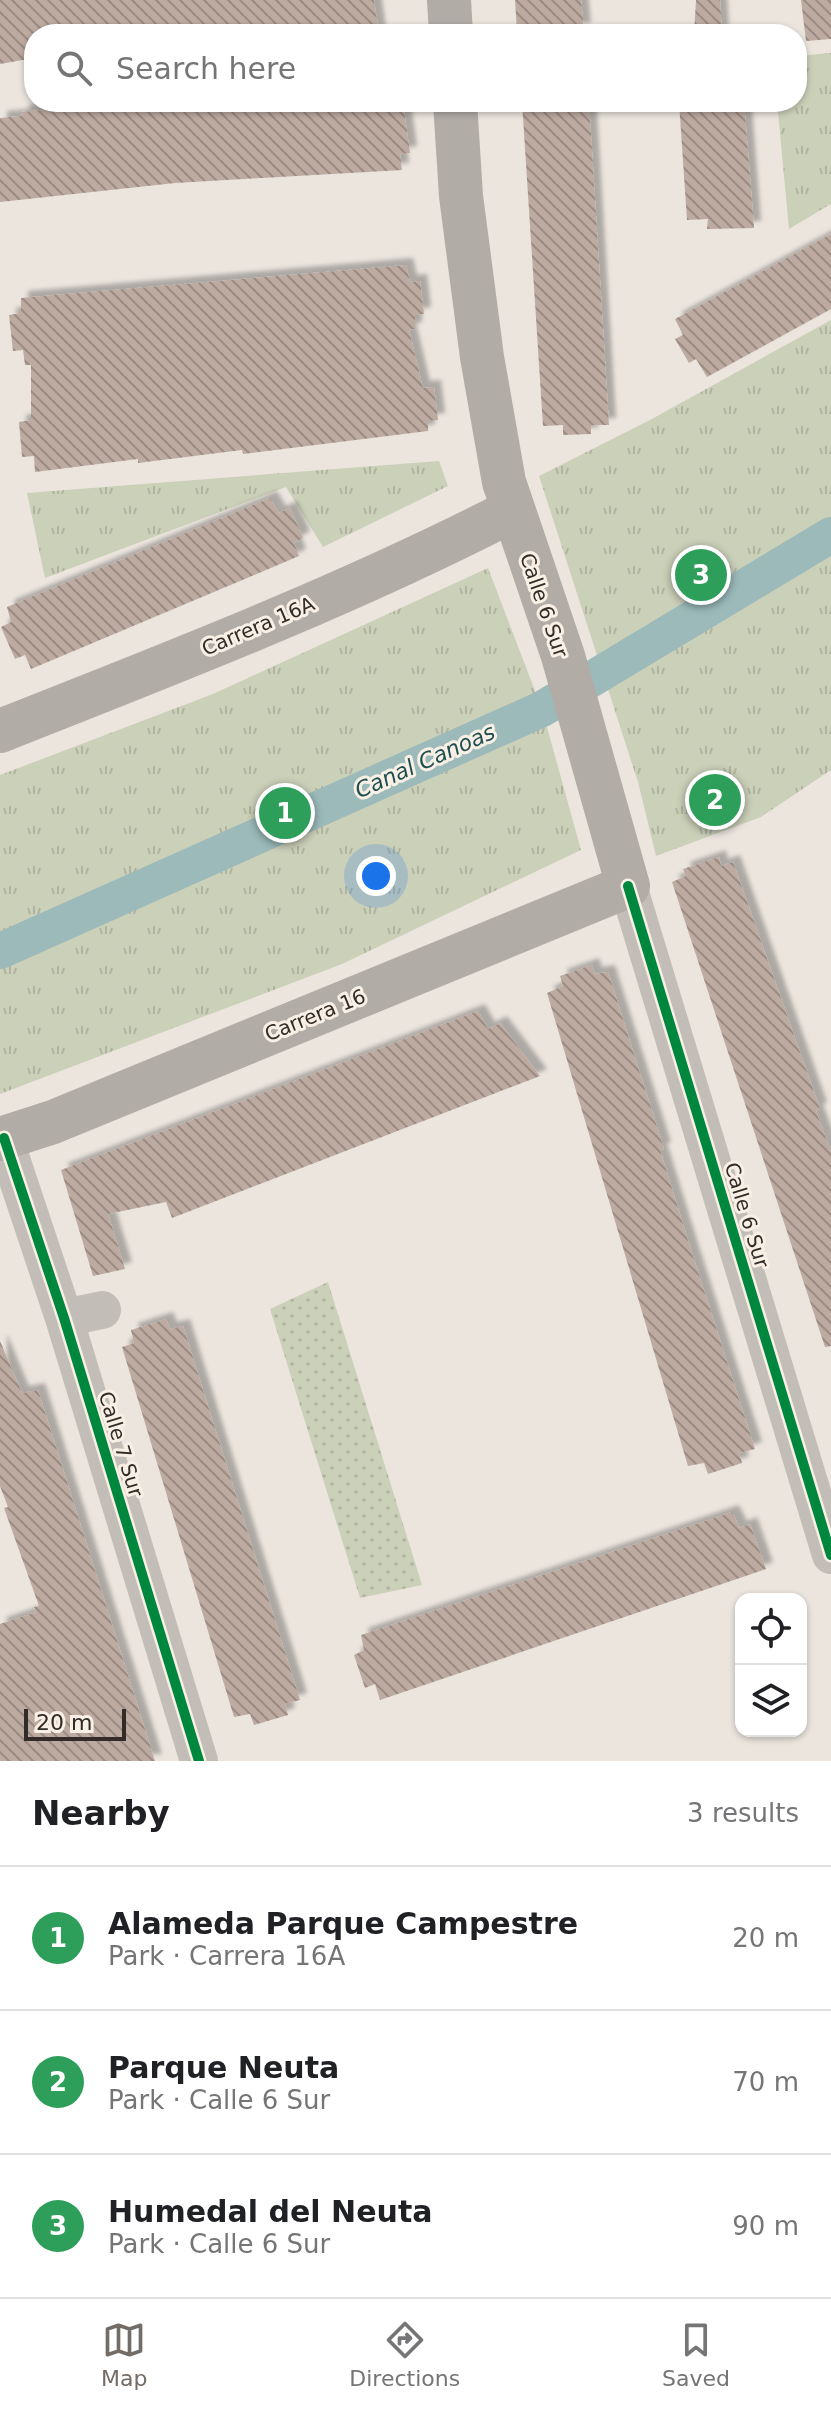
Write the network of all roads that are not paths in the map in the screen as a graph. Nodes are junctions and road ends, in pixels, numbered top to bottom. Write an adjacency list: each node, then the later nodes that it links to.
1 (449, 0): 2 (main road)
2 (450, 24)
3 (456, 112): 4 (main road, Calle 6 Sur)
4 (511, 511): 5 (main road, Carrera 16A); 6 (main road, Calle 6 Sur)
5 (0, 731)
6 (628, 886): 7 (main road, Carrera 16); 10 (street, Calle 6 Sur)
7 (2, 1139): 9 (street, Calle 7 Sur)
8 (102, 1310): 9 (street)
9 (64, 1318): 12 (street, Calle 7 Sur)
10 (824, 1504): 11 (street, Calle 6 Sur)
11 (831, 1555)
12 (199, 1761)

